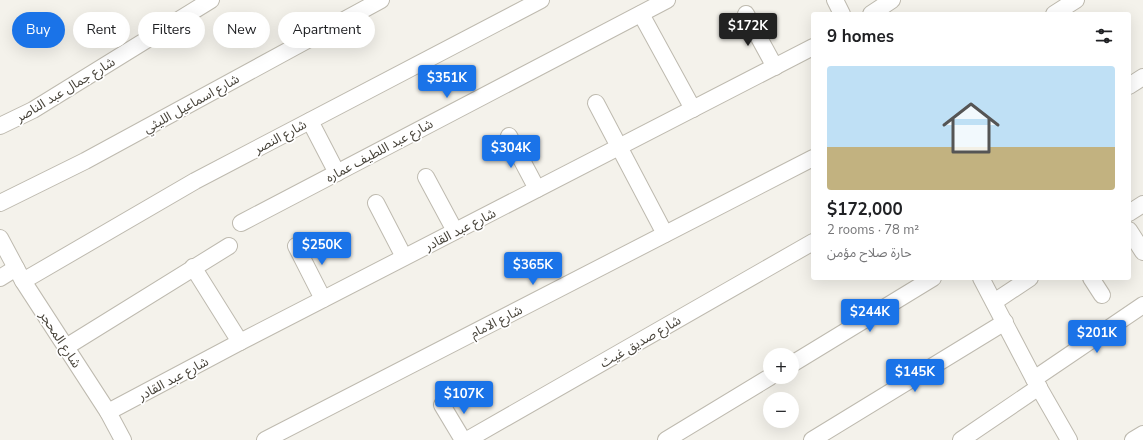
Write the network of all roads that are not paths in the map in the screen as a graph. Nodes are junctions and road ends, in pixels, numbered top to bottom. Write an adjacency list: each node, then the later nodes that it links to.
1 (210, 0): 20 (street, شارع جمال عبد الناصر)
2 (381, 0): 27 (street, شارع اسماعيل الليثي)
3 (541, 0): 19 (street, شارع النصر)
4 (667, 0): 11 (street, شارع عبد اللطيف عماره)
5 (835, 0): 8 (street)
6 (892, 0): 9 (street)
7 (1076, 0): 10 (street)
8 (841, 12)
9 (874, 12)
10 (1057, 12)
11 (641, 14): 18 (street); 24 (street, شارع عبد اللطيف عماره)
12 (746, 14): 14 (street)
13 (811, 48): 14 (street, شارع عبد القادر)
14 (775, 67): 18 (street, شارع عبد القادر)
15 (1143, 77): 16 (street)
16 (1131, 85)
17 (596, 103): 22 (street)
18 (693, 109): 22 (street, شارع عبد القادر)
19 (310, 121): 24 (street); 42 (street, شارع النصر)
20 (0, 126)
21 (509, 136): 26 (street)
22 (619, 147): 26 (street, شارع عبد القادر); 34 (street)
23 (811, 159): 34 (street, شارع الامام)
24 (336, 172): 31 (street, شارع عبد اللطيف عماره)
25 (426, 177): 32 (street)
26 (537, 189): 32 (street, شارع عبد القادر)
27 (0, 203)
28 (376, 203): 40 (street)
29 (1143, 204): 30 (street)
30 (1131, 212)
31 (241, 223)
32 (455, 232): 40 (street, شارع عبد القادر)
33 (1131, 233): 39 (street)
34 (665, 234): 62 (street, شارع الامام)
35 (0, 238): 42 (street, شارع المحجر)
36 (811, 243): 64 (street, شارع صديق غيث)
37 (229, 246): 41 (street)
38 (296, 246): 49 (street)
39 (1143, 252)
40 (404, 258): 49 (street, شارع عبد القادر)
41 (193, 267): 53 (street); 54 (street)
42 (20, 274): 43 (street, شارع النصر); 54 (street, شارع المحجر)
43 (0, 278)
44 (930, 280): 55 (street)
45 (982, 280): 50 (street)
46 (1027, 280): 50 (street)
47 (1092, 280): 48 (street)
48 (1102, 295)
49 (324, 299): 53 (street, شارع عبد القادر)
50 (994, 302): 52 (street)
51 (1143, 305): 57 (street)
52 (1005, 322): 57 (street); 66 (street)
53 (240, 342): 59 (street, شارع عبد القادر)
54 (66, 347): 59 (street, شارع المحجر)
55 (799, 360)
56 (763, 381): 65 (street)
57 (1037, 383): 67 (street); 68 (street)
58 (442, 405): 63 (street)
59 (108, 412): 61 (street, شارع المحجر)
60 (1143, 434): 69 (street)
61 (123, 440)
62 (265, 440)
63 (463, 440)
64 (467, 440)
65 (666, 440)
66 (812, 440)
67 (962, 440)
68 (1069, 440)
69 (1133, 440)

